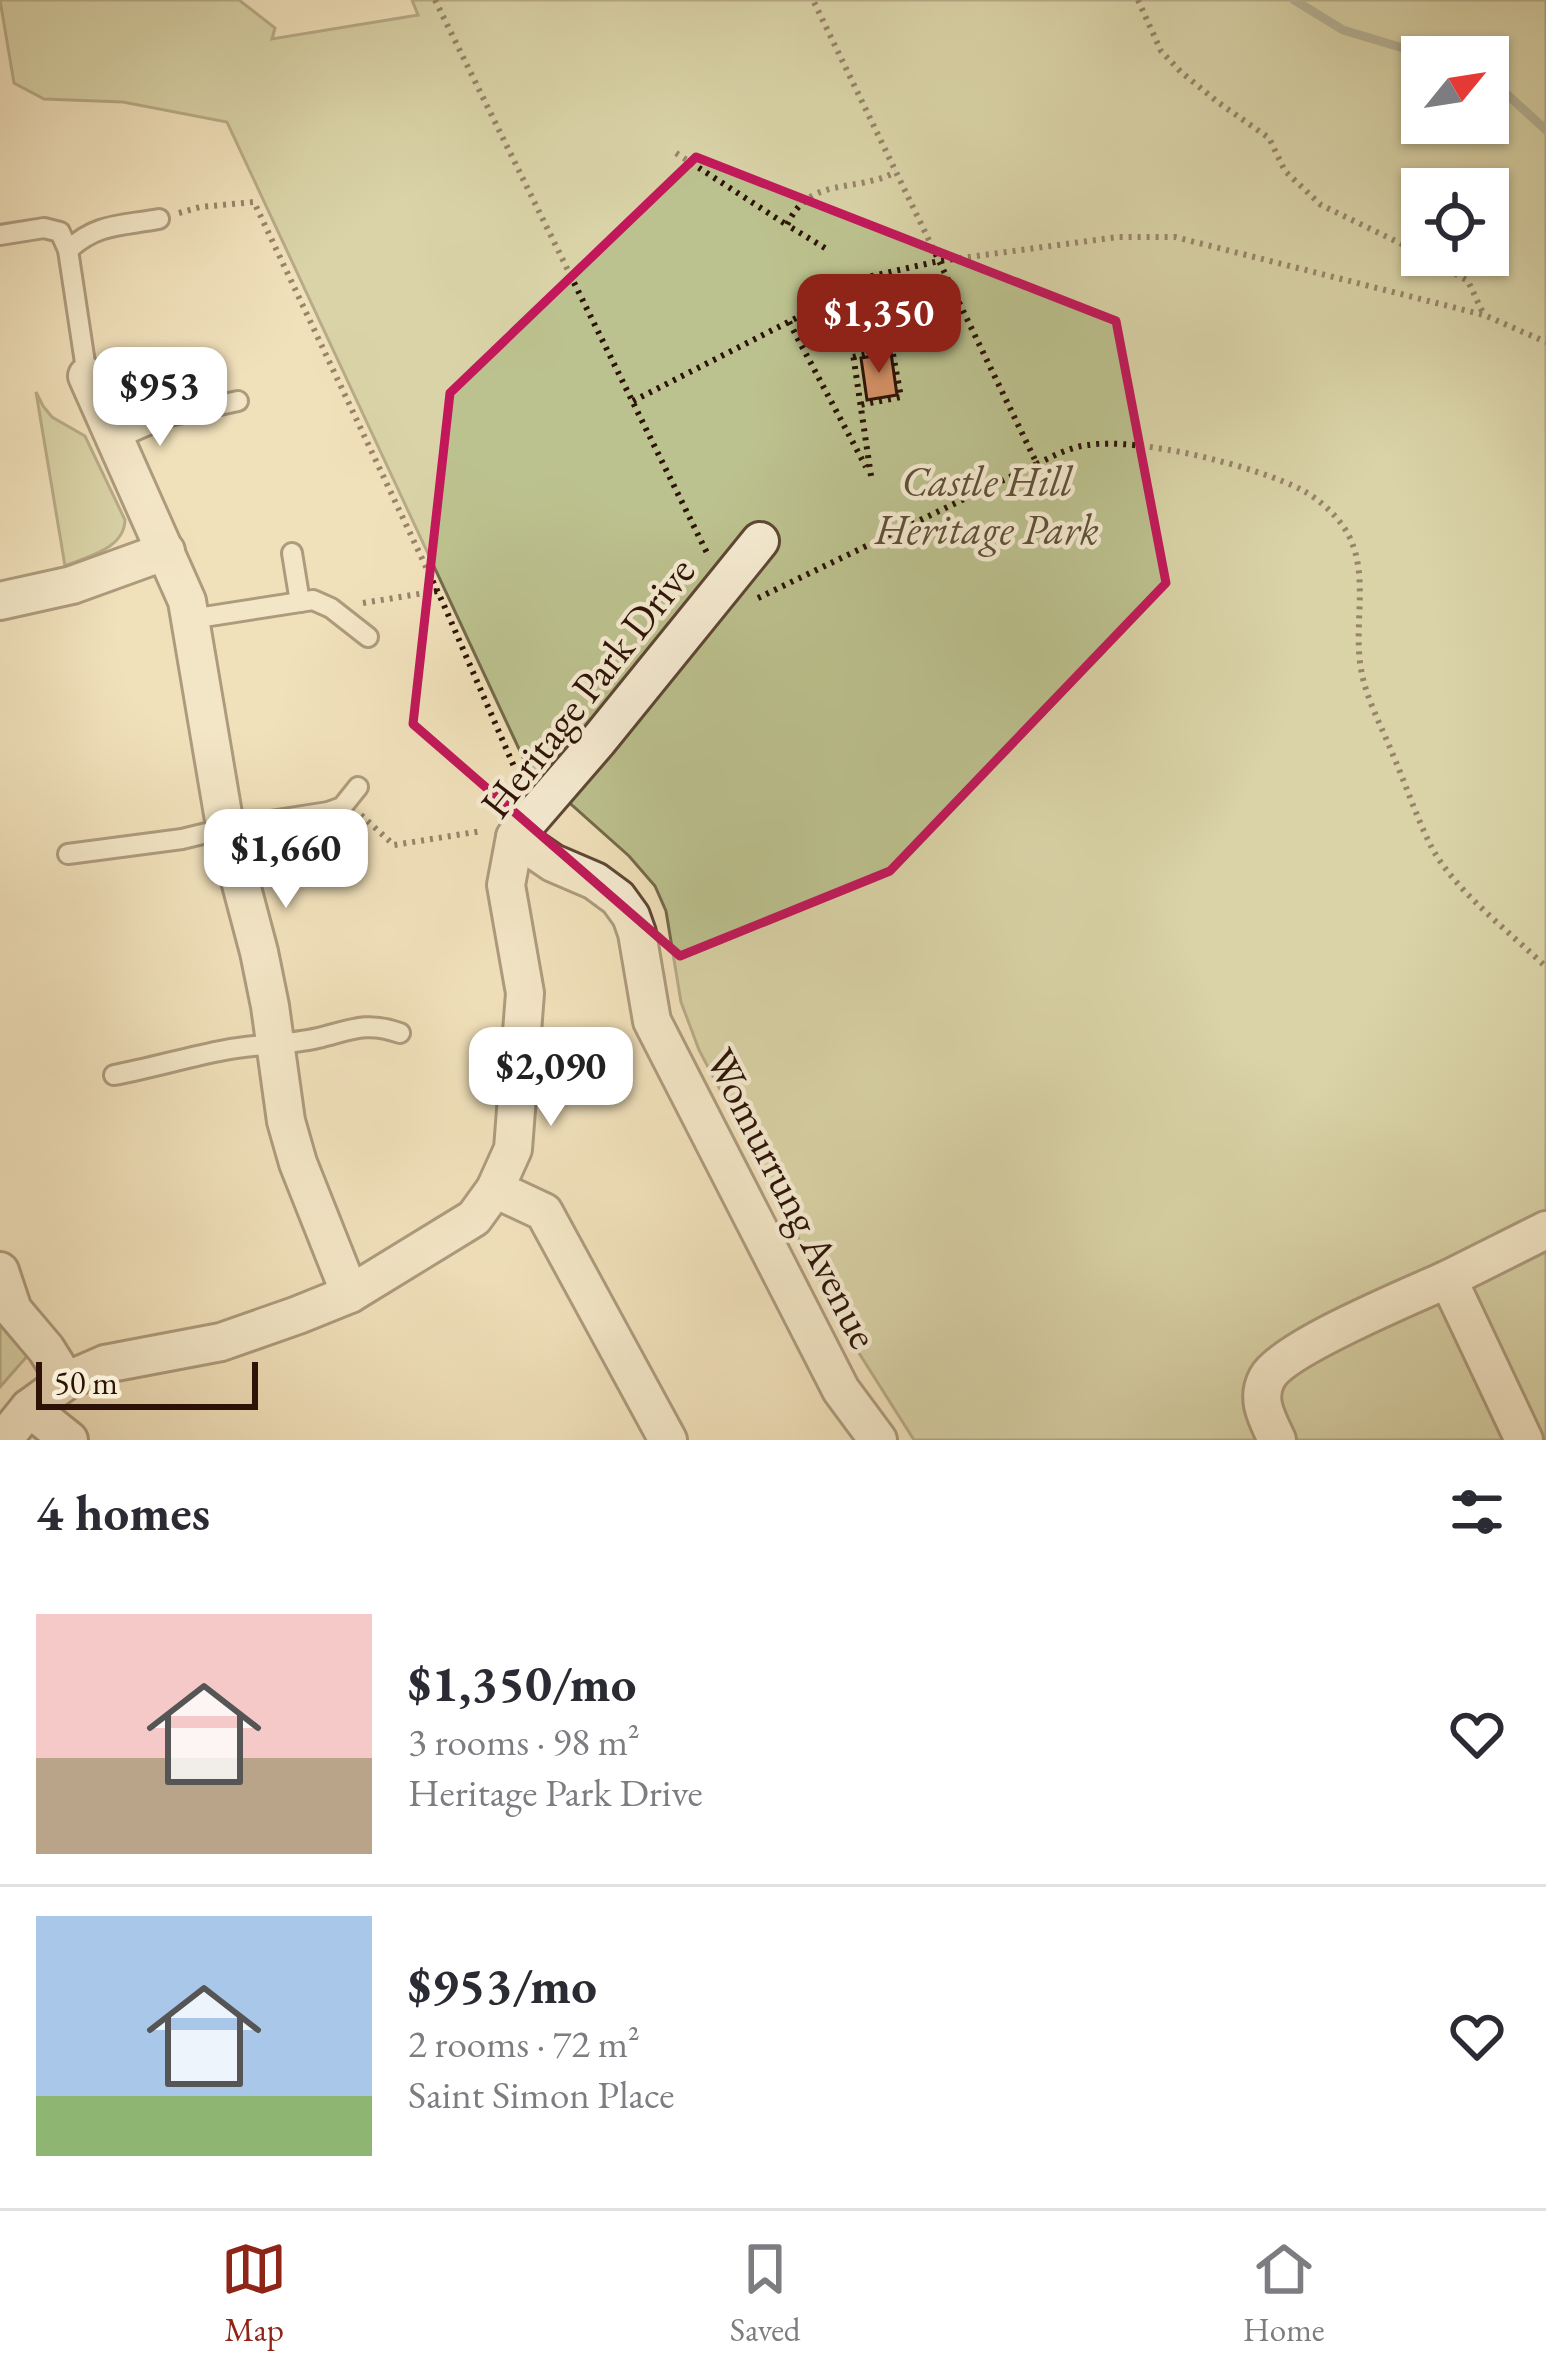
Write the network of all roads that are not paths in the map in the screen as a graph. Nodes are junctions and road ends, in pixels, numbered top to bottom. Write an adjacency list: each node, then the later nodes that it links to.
1 (159, 219): 3 (lane)
2 (0, 235): 3 (lane)
3 (68, 250): 4 (lane)
4 (88, 376): 6 (street)
5 (238, 401): 6 (lane)
6 (116, 440): 8 (street)
7 (760, 541): 16 (street, Heritage Park Drive)
8 (166, 550): 10 (street); 12 (street)
9 (292, 553): 11 (lane)
10 (0, 601)
11 (300, 602): 12 (lane); 13 (lane)
12 (191, 619): 15 (street)
13 (368, 637)
14 (352, 795): 15 (lane)
15 (226, 828): 17 (lane); 19 (street)
16 (499, 834): 21 (street, Heritage Park Drive); 31 (street, Womurrung Avenue)
17 (68, 854)
18 (400, 1033): 19 (lane)
19 (274, 1044): 20 (lane); 25 (street)
20 (114, 1075)
21 (495, 1189): 25 (street, Heritage Park Drive); 30 (street)
22 (1546, 1230): 24 (street)
23 (0, 1271): 26 (street)
24 (1448, 1279): 32 (street); 33 (street)
25 (350, 1294): 26 (street, Heritage Park Drive)
26 (66, 1381): 27 (street, Heritage Park Drive)
27 (29, 1408): 28 (street, Heritage Park Drive); 29 (street)
28 (3, 1440)
29 (69, 1440)
30 (668, 1440)
31 (878, 1440)
32 (1277, 1440)
33 (1524, 1440)

